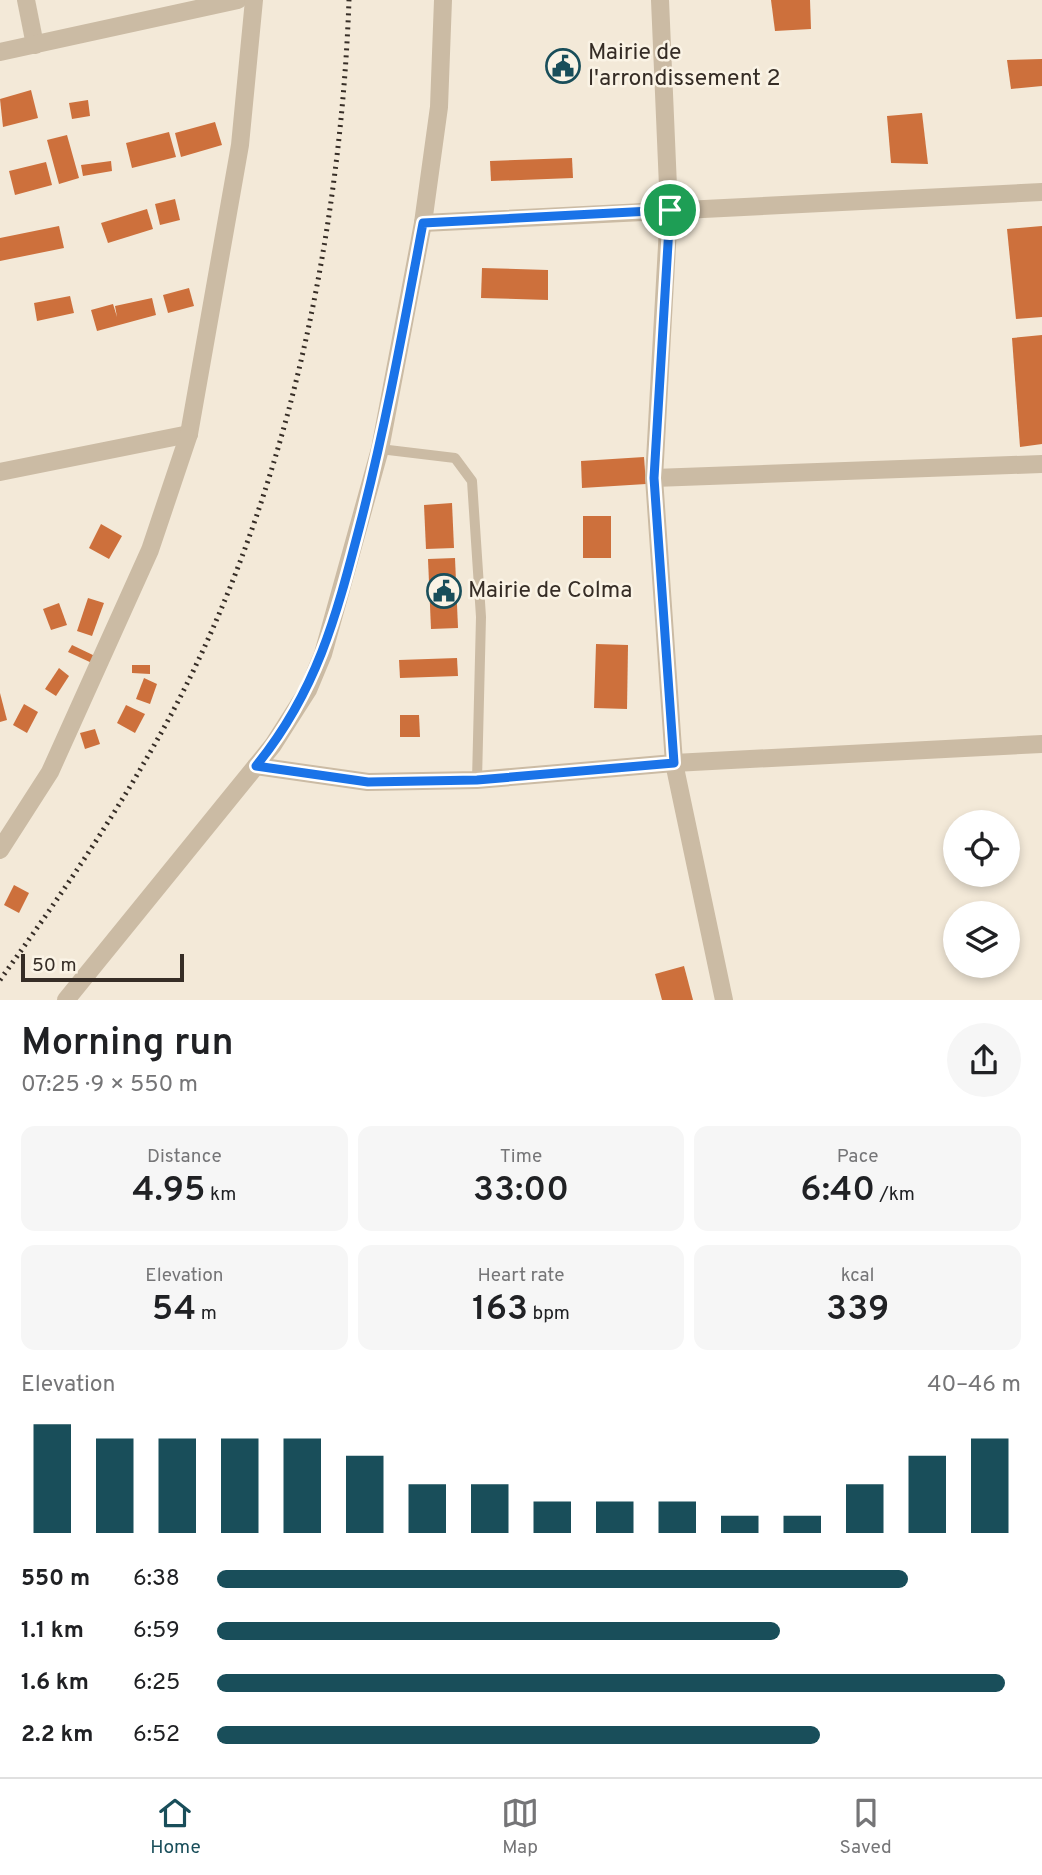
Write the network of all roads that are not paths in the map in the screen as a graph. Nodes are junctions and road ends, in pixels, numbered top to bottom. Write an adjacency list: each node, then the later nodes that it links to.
1 (26, 0): 6 (street)
2 (238, 0): 6 (street)
3 (254, 0): 11 (street)
4 (443, 0): 10 (street)
5 (660, 0): 9 (street)
6 (35, 45): 7 (street)
7 (0, 52)
8 (1042, 192): 9 (street)
9 (670, 210): 10 (street); 15 (street)
10 (423, 223): 12 (street)
11 (189, 434): 14 (street); 20 (street)
12 (380, 449): 18 (street); 19 (lane)
13 (1042, 464): 15 (street)
14 (0, 472)
15 (654, 478): 17 (street)
16 (1042, 744): 17 (street)
17 (674, 763): 19 (street); 22 (street)
18 (256, 766): 19 (street); 21 (street)
19 (477, 780)
20 (0, 850)
21 (66, 1000)
22 (724, 1000)

